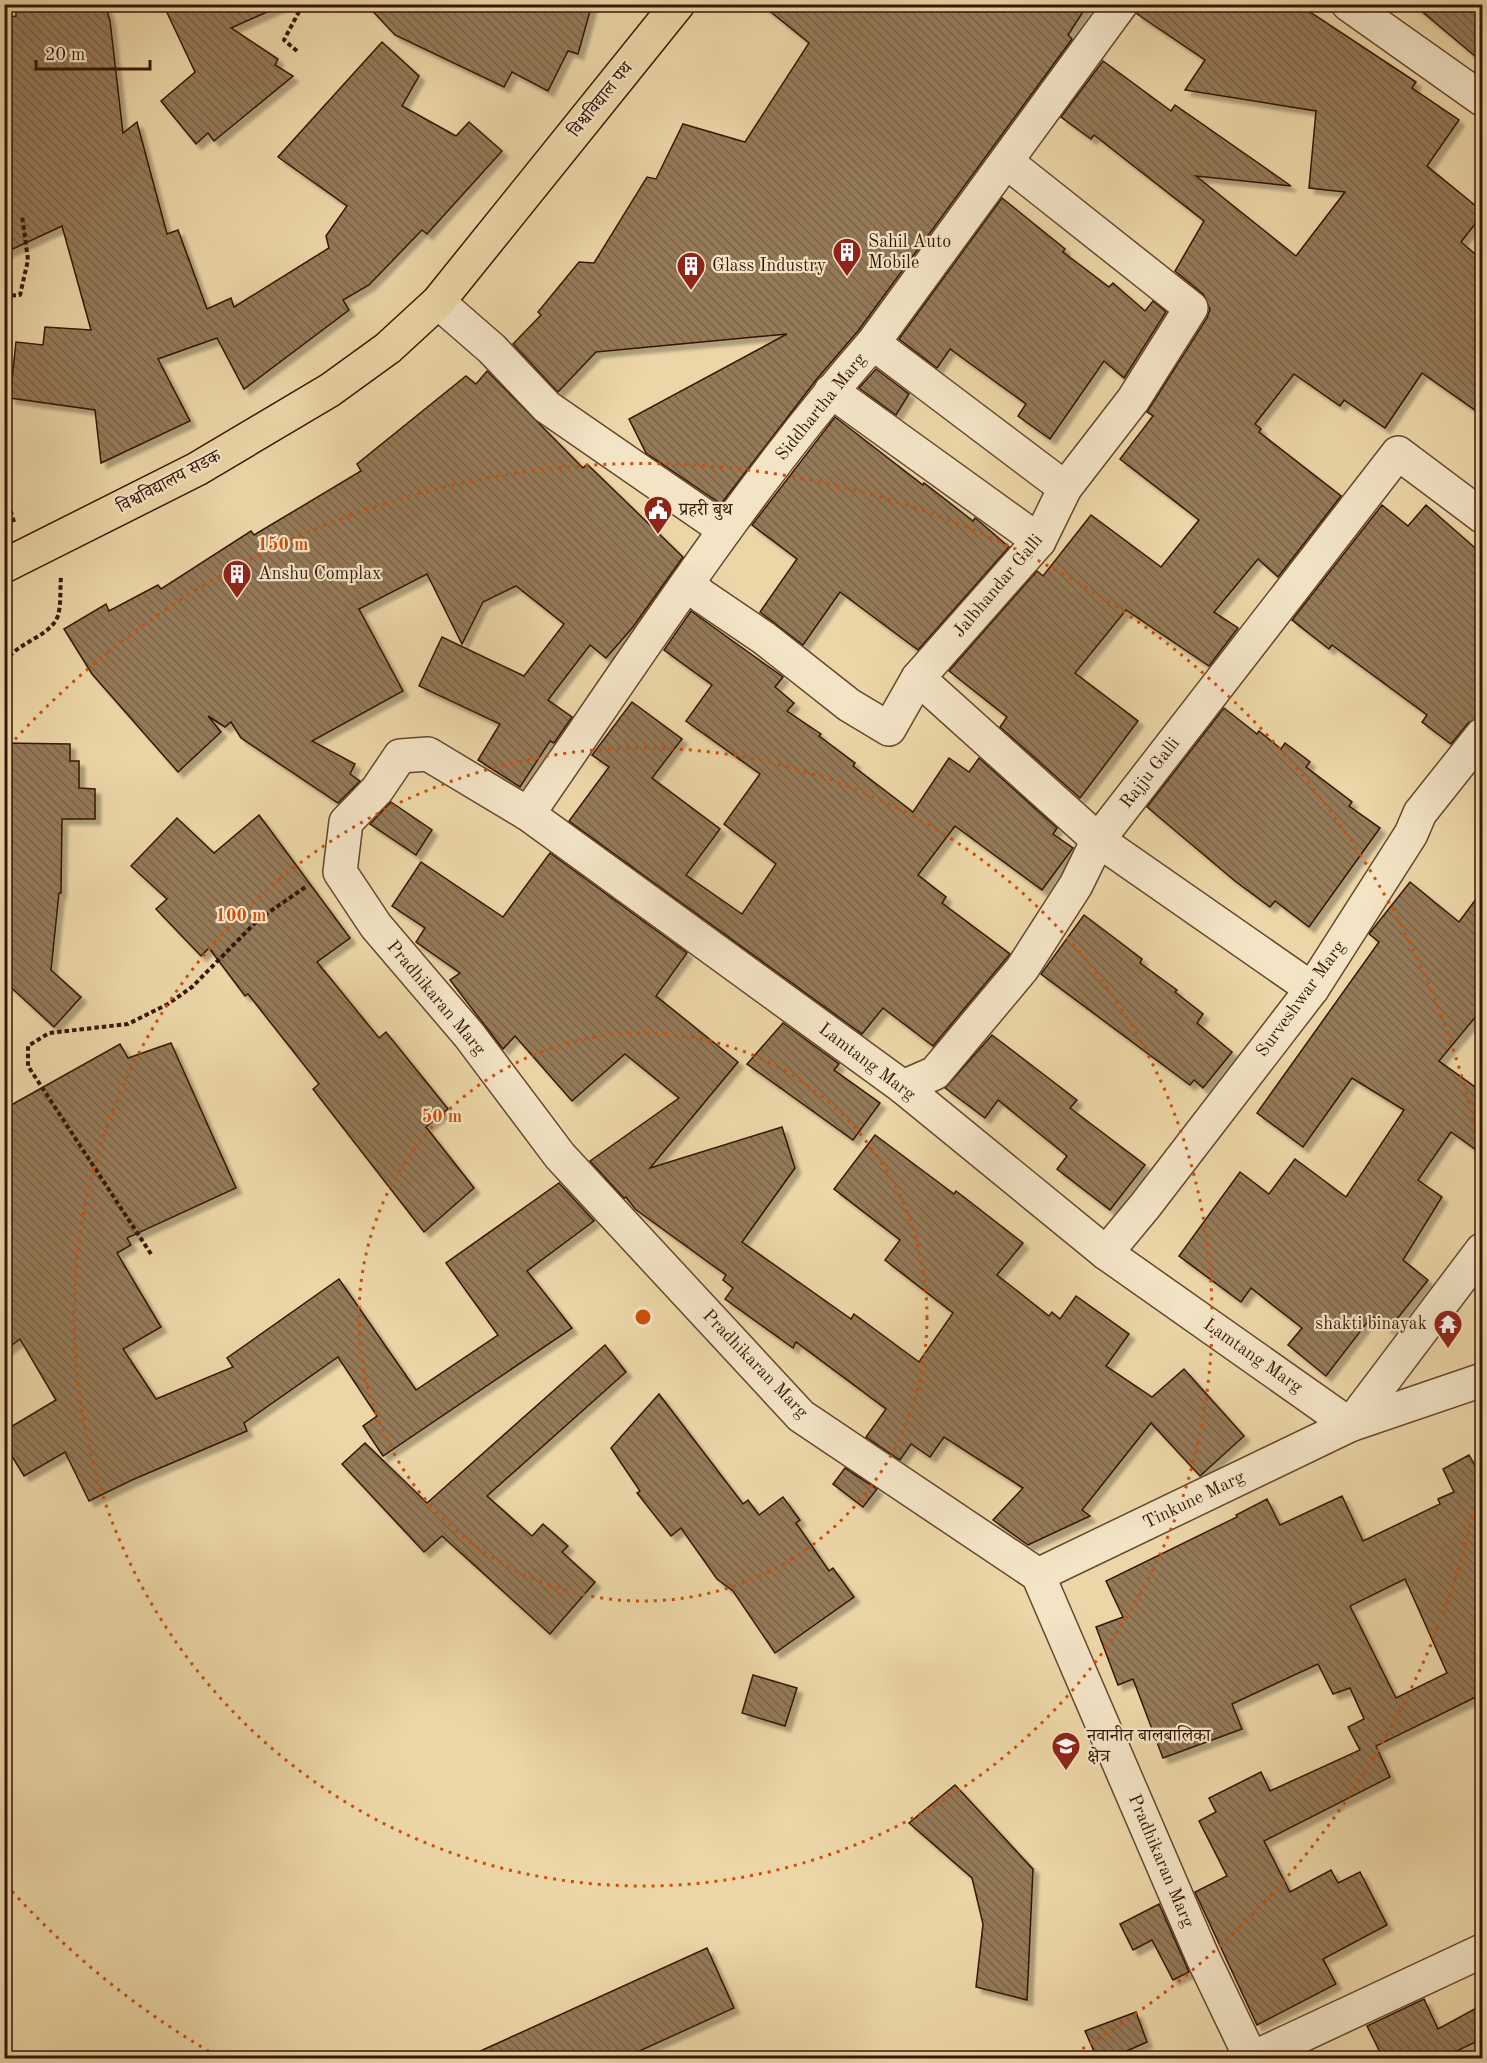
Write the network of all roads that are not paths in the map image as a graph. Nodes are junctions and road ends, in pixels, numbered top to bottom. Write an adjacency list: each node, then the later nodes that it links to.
1 (678, 4): 6 (main road, विश्वविद्याल पथ)
2 (1121, 4): 5 (street, Siddhartha Marg)
3 (1348, 4): 4 (street)
4 (1482, 99)
5 (1008, 163): 7 (street, Siddhartha Marg); 9 (street, Jalbhandar Galli)
6 (438, 302): 11 (street); 13 (main road, विश्वविद्यालय सडक)
7 (873, 343): 8 (street, Siddhartha Marg); 9 (street)
8 (831, 391): 11 (street, Siddhartha Marg); 12 (street)
9 (1065, 488): 12 (street, Jalbhandar Galli)
10 (1482, 516): 18 (street, Rajju Galli)
11 (725, 530): 14 (street, Siddhartha Marg)
12 (1039, 541): 15 (street, Jalbhandar Galli)
13 (4, 566)
14 (688, 583): 15 (street, Jalbhandar Galli); 17 (street, Siddhartha Marg)
15 (918, 678): 18 (street)
16 (1482, 735): 20 (street, Surveshwar Marg)
17 (528, 814): 19 (street, Lamtang Marg); 21 (street, Lamtang Marg)
18 (1098, 840): 20 (street); 21 (street, Rajju Galli)
19 (340, 872): 26 (street, Pradhikaran Marg)
20 (1312, 989): 23 (street, Surveshwar Marg)
21 (903, 1087): 23 (street, Lamtang Marg)
22 (1482, 1250): 25 (street, Tinkune Marg)
23 (1106, 1253): 25 (street, Lamtang Marg)
24 (1482, 1380): 25 (street, Tinkune Marg)
25 (1350, 1425): 26 (street, Tinkune Marg)
26 (1038, 1575): 28 (street, Pradhikaran Marg)
27 (1482, 1951): 28 (street)
28 (1252, 2058)

